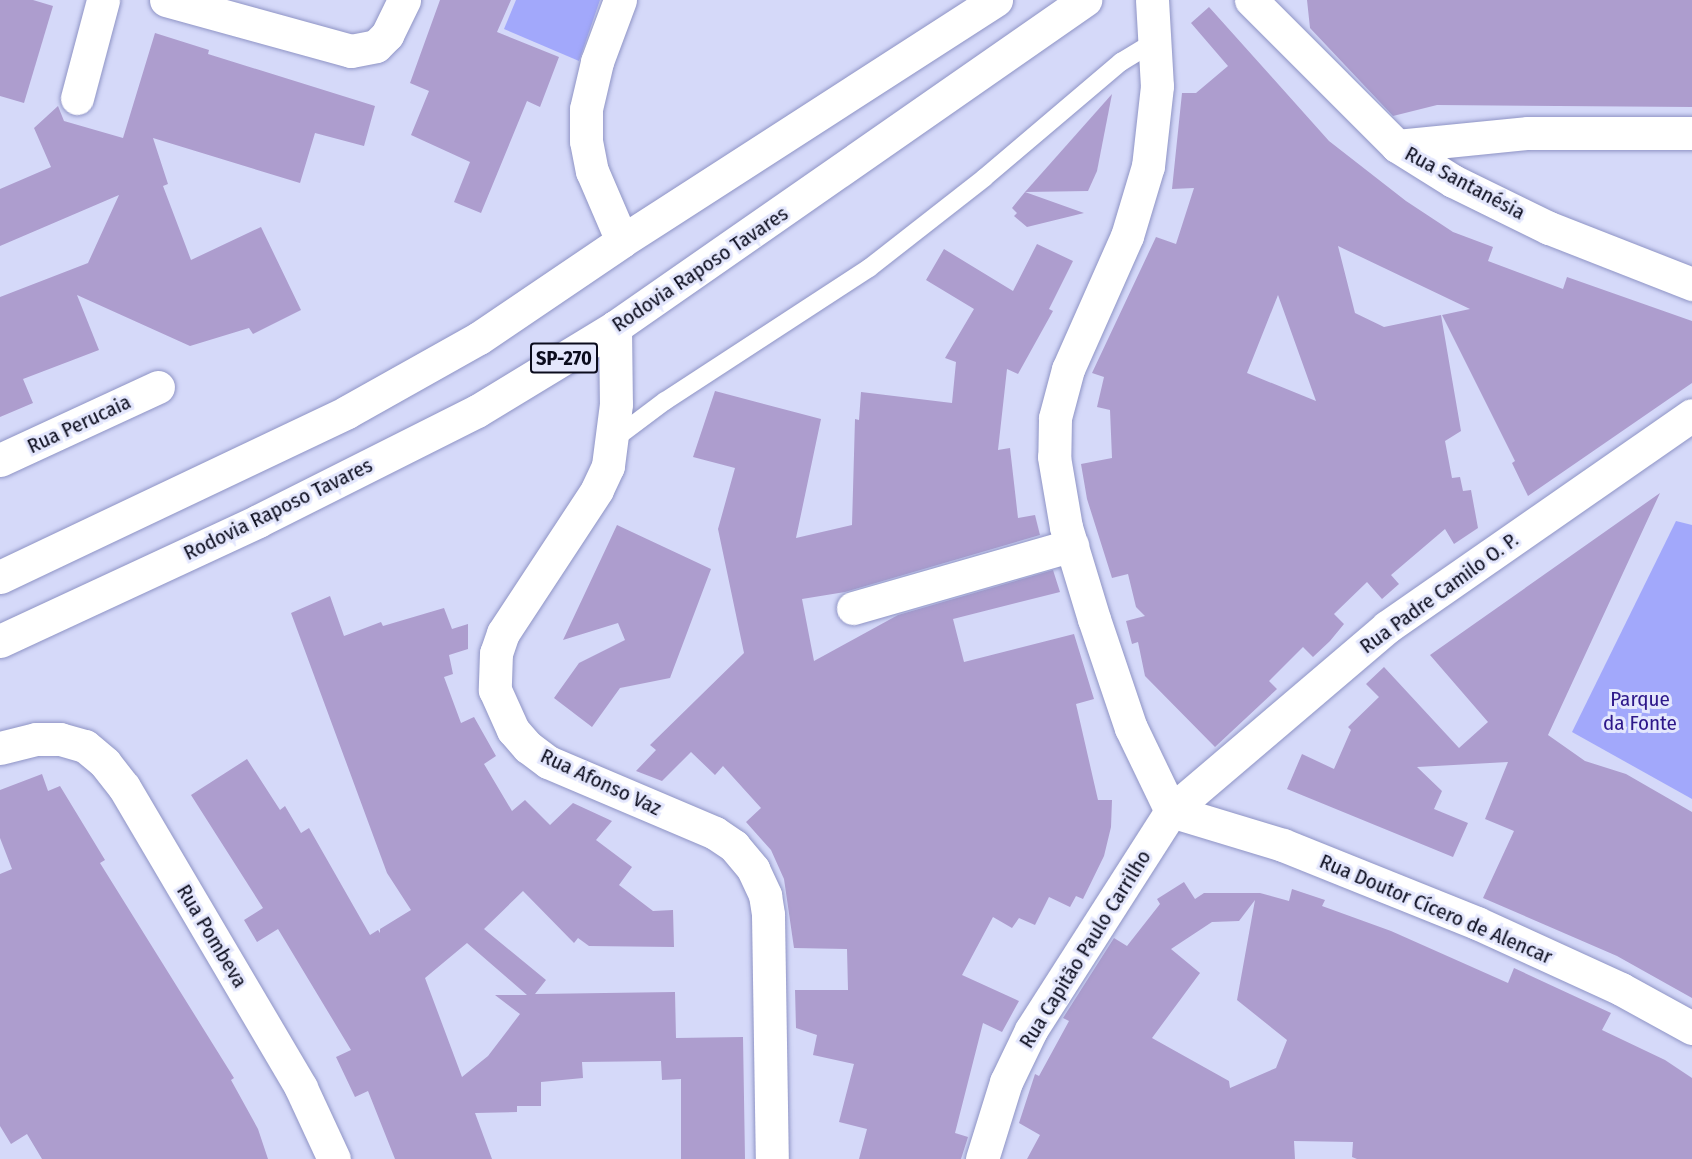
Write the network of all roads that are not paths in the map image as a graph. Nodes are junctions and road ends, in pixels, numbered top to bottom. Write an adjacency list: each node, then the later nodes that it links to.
1 (104, 0): 10 (main road)
2 (166, 0): 3 (main road)
3 (404, 0)
4 (620, 0): 13 (main road)
5 (996, 0): 13 (main road, SP-270)
6 (1085, 0): 15 (main road, Rodovia Raposo Tavares / SP-270)
7 (1152, 0): 9 (main road)
8 (1261, 4): 12 (main road, Rua Santanésia)
9 (1156, 40): 18 (lane); 20 (main road)
10 (77, 98)
11 (1692, 133): 12 (main road)
12 (1397, 146): 14 (main road, Rua Santanésia)
13 (622, 241): 21 (main road, SP-270)
14 (1692, 284)
15 (615, 327): 18 (main road, Rua Afonso Vaz); 23 (main road, Rodovia Raposo Tavares / SP-270)
16 (158, 387): 19 (main road, Rua Perucaia)
17 (1692, 415): 25 (main road, Rua Padre Camilo O. P.)
18 (613, 441): 28 (main road, Rua Afonso Vaz)
19 (0, 460)
20 (1072, 545): 22 (main road); 25 (main road)
21 (0, 577)
22 (853, 608)
23 (0, 641)
24 (0, 748): 27 (main road, Rua Pombeva)
25 (1171, 811): 26 (main road, Rua Doutor Cícero de Alencar); 29 (main road, Rua Capitão Paulo Carrilho)
26 (1692, 1028)
27 (334, 1159)
28 (772, 1159)
29 (982, 1159)

